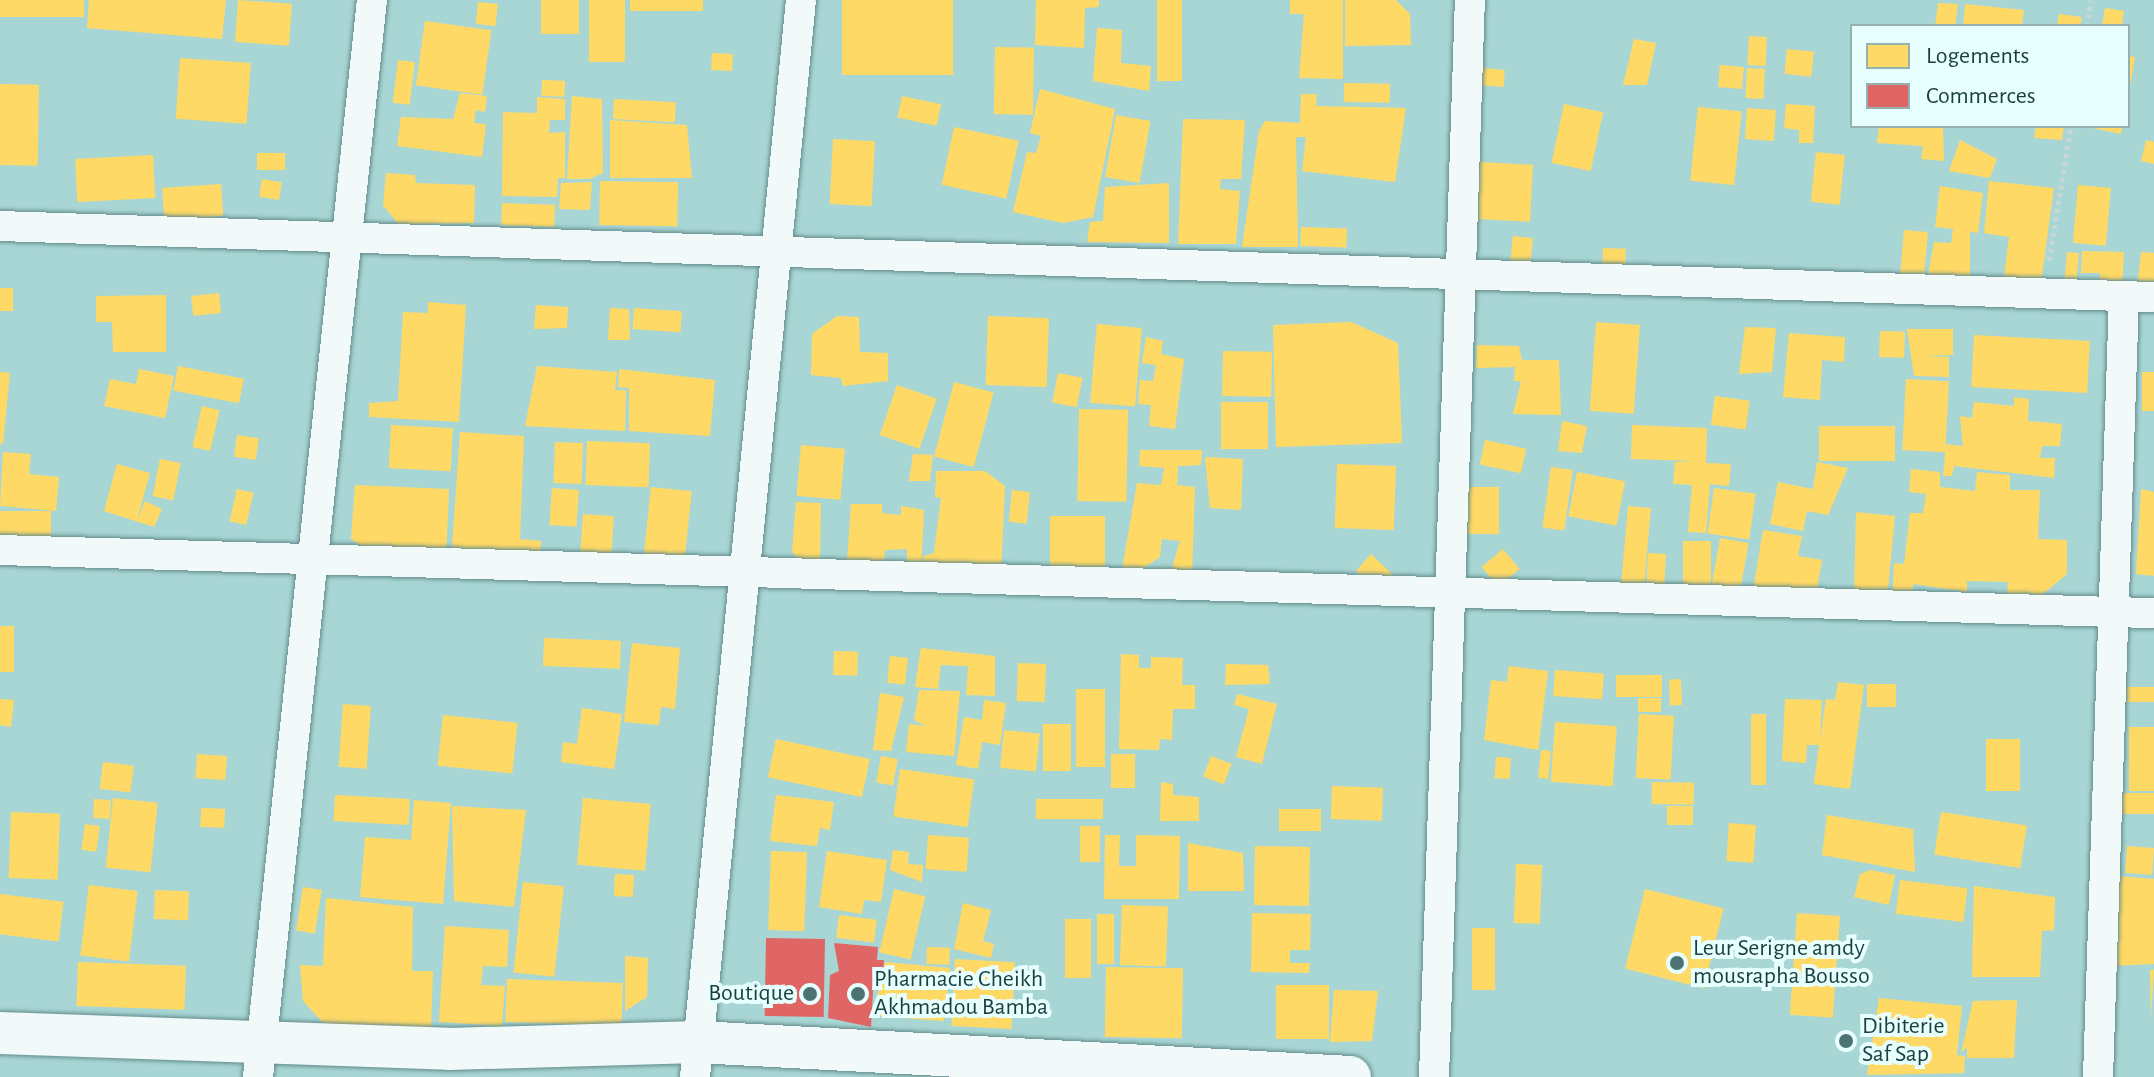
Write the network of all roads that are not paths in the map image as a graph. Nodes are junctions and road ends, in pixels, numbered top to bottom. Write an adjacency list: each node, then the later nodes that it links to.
1 (372, 0): 5 (street)
2 (801, 0): 6 (street)
3 (1470, 0): 7 (street)
4 (0, 226): 5 (street)
5 (347, 237): 6 (street); 10 (street)
6 (776, 251): 7 (street); 11 (street)
7 (1464, 274): 8 (street); 12 (street)
8 (2139, 296): 13 (street)
9 (0, 550): 10 (street)
10 (316, 559): 11 (street); 16 (street)
11 (744, 571): 12 (street); 17 (street)
12 (1450, 592): 13 (street); 20 (street)
13 (2112, 612): 14 (street); 21 (street)
14 (2154, 613)
15 (0, 1033): 16 (street)
16 (260, 1059): 17 (street)
17 (696, 1060): 18 (street)
18 (1110, 1072): 19 (street)
19 (1350, 1077)
20 (1434, 1077)
21 (2098, 1077)

